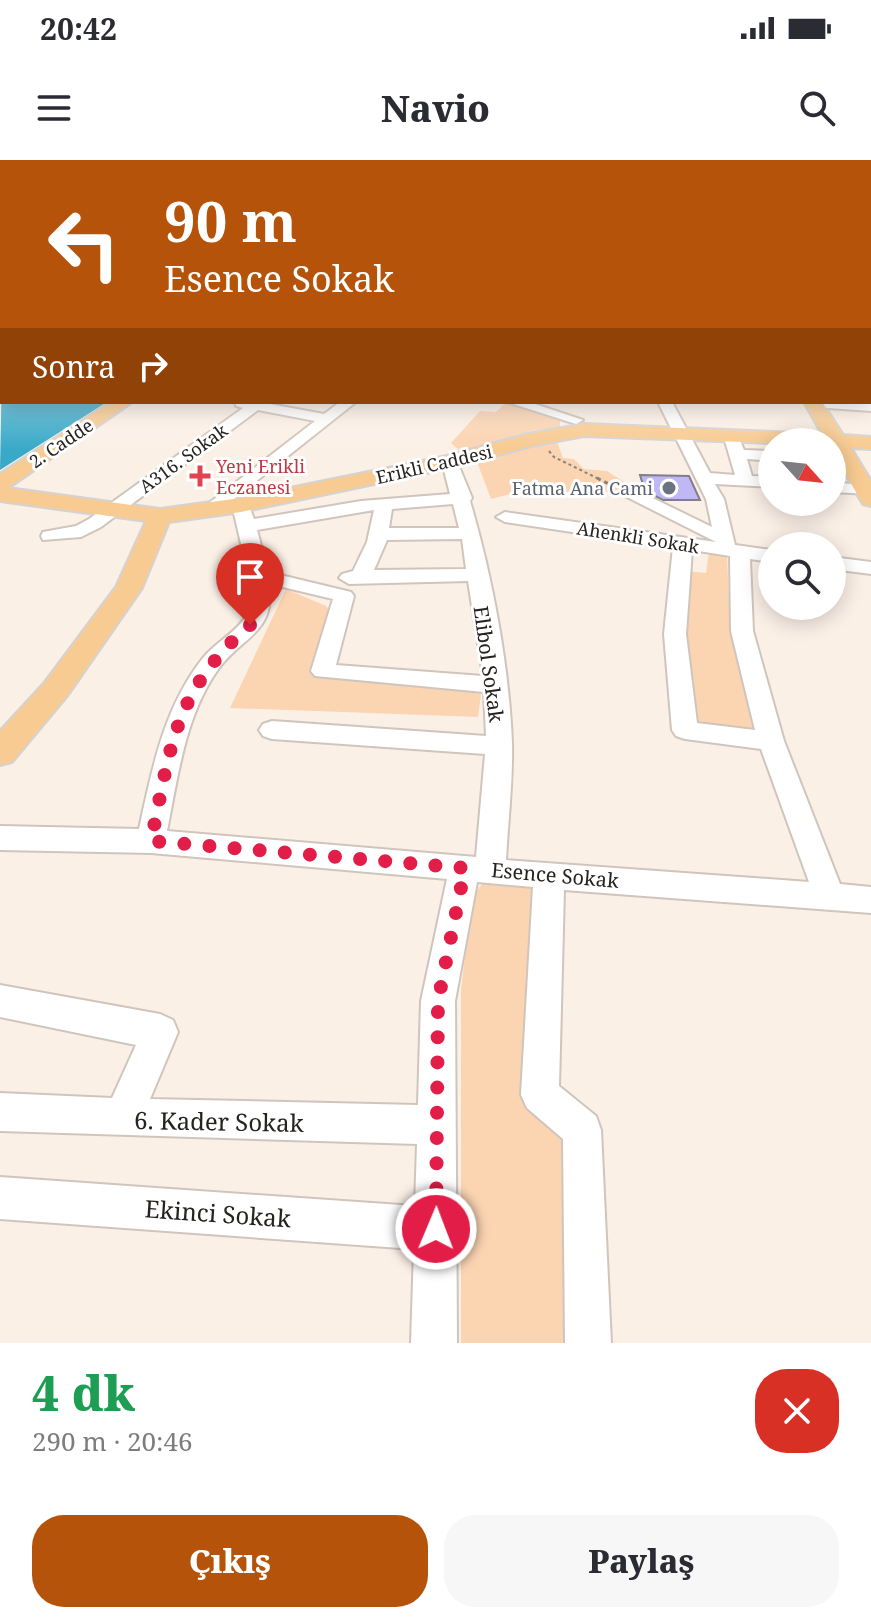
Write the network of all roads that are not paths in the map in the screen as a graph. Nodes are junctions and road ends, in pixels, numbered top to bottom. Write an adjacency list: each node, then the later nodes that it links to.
1 (101, 404): 19 (main road, 2. Cadde)
2 (120, 404): 23 (main road, 2. Cadde)
3 (245, 404): 10 (street)
4 (347, 404): 12 (street)
5 (520, 404): 13 (street)
6 (564, 404): 13 (street)
7 (666, 404): 14 (street)
8 (823, 404): 18 (main road)
9 (834, 404): 11 (street)
10 (255, 406): 12 (street); 29 (street, A316. Sokak)
11 (871, 407)
12 (328, 419): 28 (street)
13 (580, 425): 14 (main road, Erikli Caddesi); 17 (main road, Erikli Caddesi)
14 (681, 432): 15 (main road, Erikli Caddesi); 20 (street)
15 (734, 444): 16 (street); 18 (main road, Erikli Caddesi); 21 (street)
16 (758, 452)
17 (450, 462): 26 (street, Elibol Sokak); 28 (main road, Erikli Caddesi)
18 (858, 464)
19 (0, 470)
20 (705, 478): 21 (street); 36 (street)
21 (745, 479): 22 (street)
22 (758, 480)
23 (0, 484)
24 (628, 493): 36 (street)
25 (0, 494): 29 (main road, Erikli Caddesi)
26 (463, 498): 27 (street); 32 (street, Elibol Sokak)
27 (384, 504): 28 (street); 33 (street)
28 (243, 505): 30 (main road, Erikli Caddesi); 40 (street)
29 (111, 511): 30 (main road, Erikli Caddesi); 34 (street, A316. Sokak)
30 (160, 516): 48 (main road)
31 (505, 517): 35 (street, Ahenkli Sokak)
32 (470, 533): 33 (street); 41 (street, Elibol Sokak)
33 (381, 534): 42 (street)
34 (50, 536)
35 (683, 544): 36 (street, Ahenkli Sokak); 46 (street)
36 (730, 546): 37 (street, Ahenkli Sokak); 46 (street)
37 (758, 553)
38 (846, 565): 39 (street)
39 (871, 568)
40 (257, 575): 43 (street); 50 (street)
41 (477, 575): 42 (street); 44 (street, Elibol Sokak)
42 (360, 576): 43 (street)
43 (344, 596): 44 (street)
44 (496, 685): 47 (street, Elibol Sokak)
45 (272, 730): 47 (street)
46 (771, 741): 53 (street)
47 (499, 746): 51 (street, Elibol Sokak)
48 (0, 753)
49 (0, 838): 50 (street, Esence Sokak)
50 (151, 841): 51 (street, Esence Sokak)
51 (477, 869): 52 (street, Esence Sokak); 58 (street, Elibol Sokak)
52 (549, 876): 53 (street, Esence Sokak); 62 (street)
53 (829, 896): 54 (street, Esence Sokak)
54 (871, 900)
55 (0, 1001): 57 (street)
56 (0, 1112): 57 (street, 6. Kader Sokak)
57 (123, 1118): 58 (street, 6. Kader Sokak)
58 (438, 1125): 60 (street, Elibol Sokak)
59 (0, 1198): 60 (street, Ekinci Sokak)
60 (436, 1229): 61 (street, Elibol Sokak)
61 (434, 1343)
62 (588, 1343)

